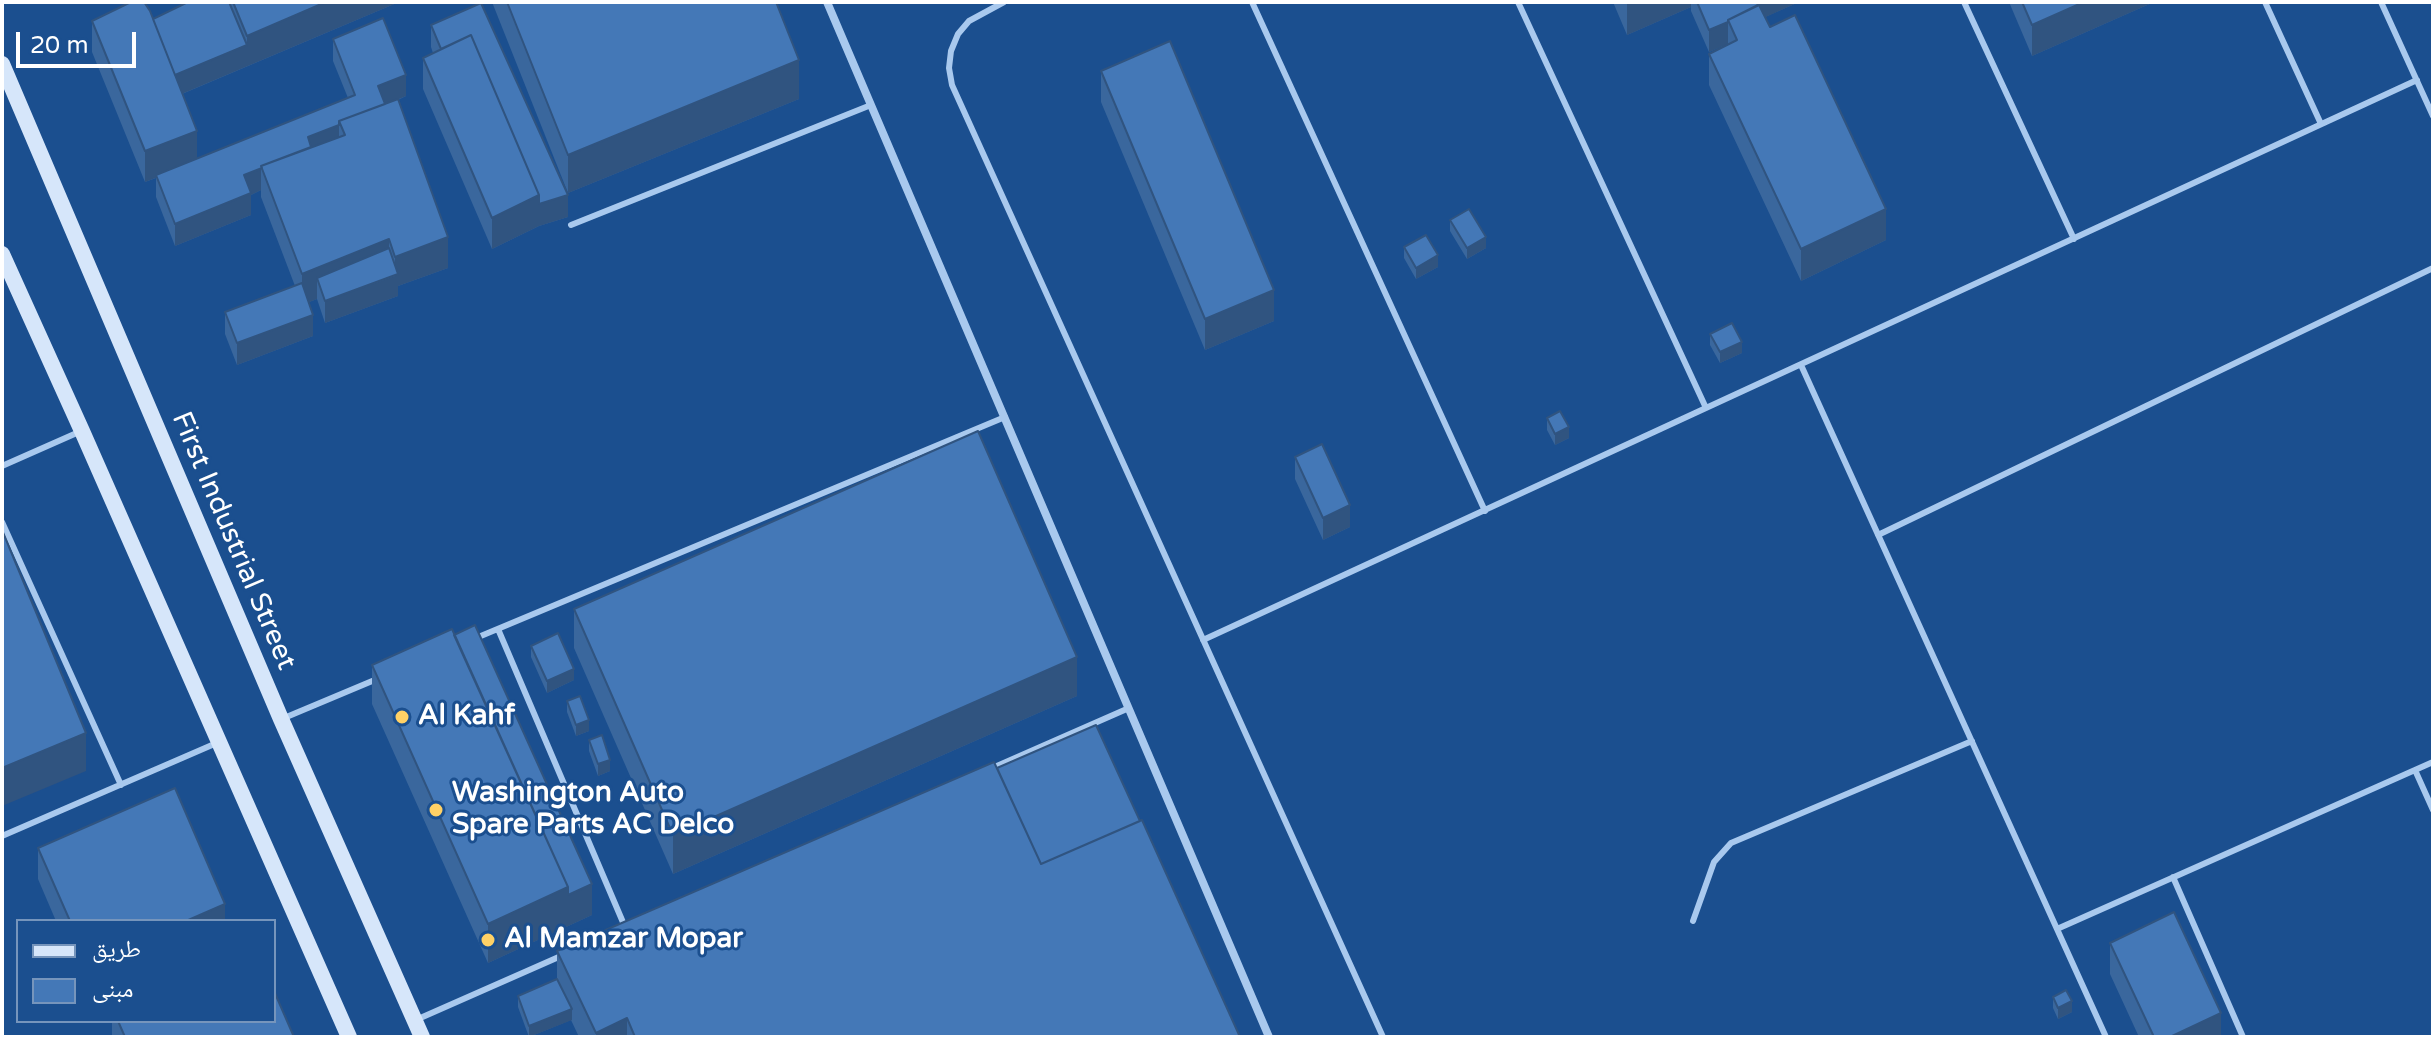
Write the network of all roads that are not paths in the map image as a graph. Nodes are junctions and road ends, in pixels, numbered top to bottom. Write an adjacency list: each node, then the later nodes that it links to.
1 (827, 2): 10 (street)
2 (1004, 2): 26 (lane)
3 (1252, 2): 22 (lane)
4 (1518, 2): 18 (lane)
5 (1964, 2): 14 (lane)
6 (2265, 2): 12 (lane)
7 (2381, 2): 9 (lane)
8 (2, 64): 30 (main road, First Industrial Street)
9 (2417, 80): 11 (lane); 12 (lane)
10 (871, 105): 13 (lane); 19 (street)
11 (2433, 116)
12 (2321, 124): 14 (lane)
13 (571, 225)
14 (2074, 239): 17 (lane)
15 (2, 254): 20 (main road)
16 (2433, 268): 24 (lane)
17 (1801, 365): 18 (lane); 24 (lane)
18 (1706, 408): 22 (lane)
19 (1005, 417): 25 (lane); 29 (street)
20 (82, 431): 21 (lane); 32 (main road)
21 (2, 466)
22 (1485, 511): 26 (lane)
23 (2, 522): 36 (lane)
24 (1878, 535): 31 (lane)
25 (498, 629): 27 (lane); 42 (lane)
26 (1203, 640): 50 (lane)
27 (469, 641)
28 (382, 677): 30 (lane)
29 (1129, 708): 35 (lane); 49 (street)
30 (281, 719): 46 (main road, First Industrial Street)
31 (1972, 741): 40 (lane); 43 (lane)
32 (219, 742): 36 (lane); 47 (main road)
33 (2433, 762): 34 (lane)
34 (2415, 770): 37 (lane); 39 (lane)
35 (985, 771)
36 (121, 785): 38 (lane)
37 (2433, 810)
38 (2, 836)
39 (2173, 877): 43 (lane); 52 (lane)
40 (1693, 921)
41 (639, 922): 42 (lane)
42 (625, 928): 44 (lane)
43 (2057, 929): 51 (lane)
44 (611, 934)
45 (571, 952): 46 (lane)
46 (414, 1020): 48 (main road, First Industrial Street)
47 (349, 1037)
48 (422, 1037)
49 (1269, 1037)
50 (1383, 1037)
51 (2106, 1037)
52 (2243, 1037)

